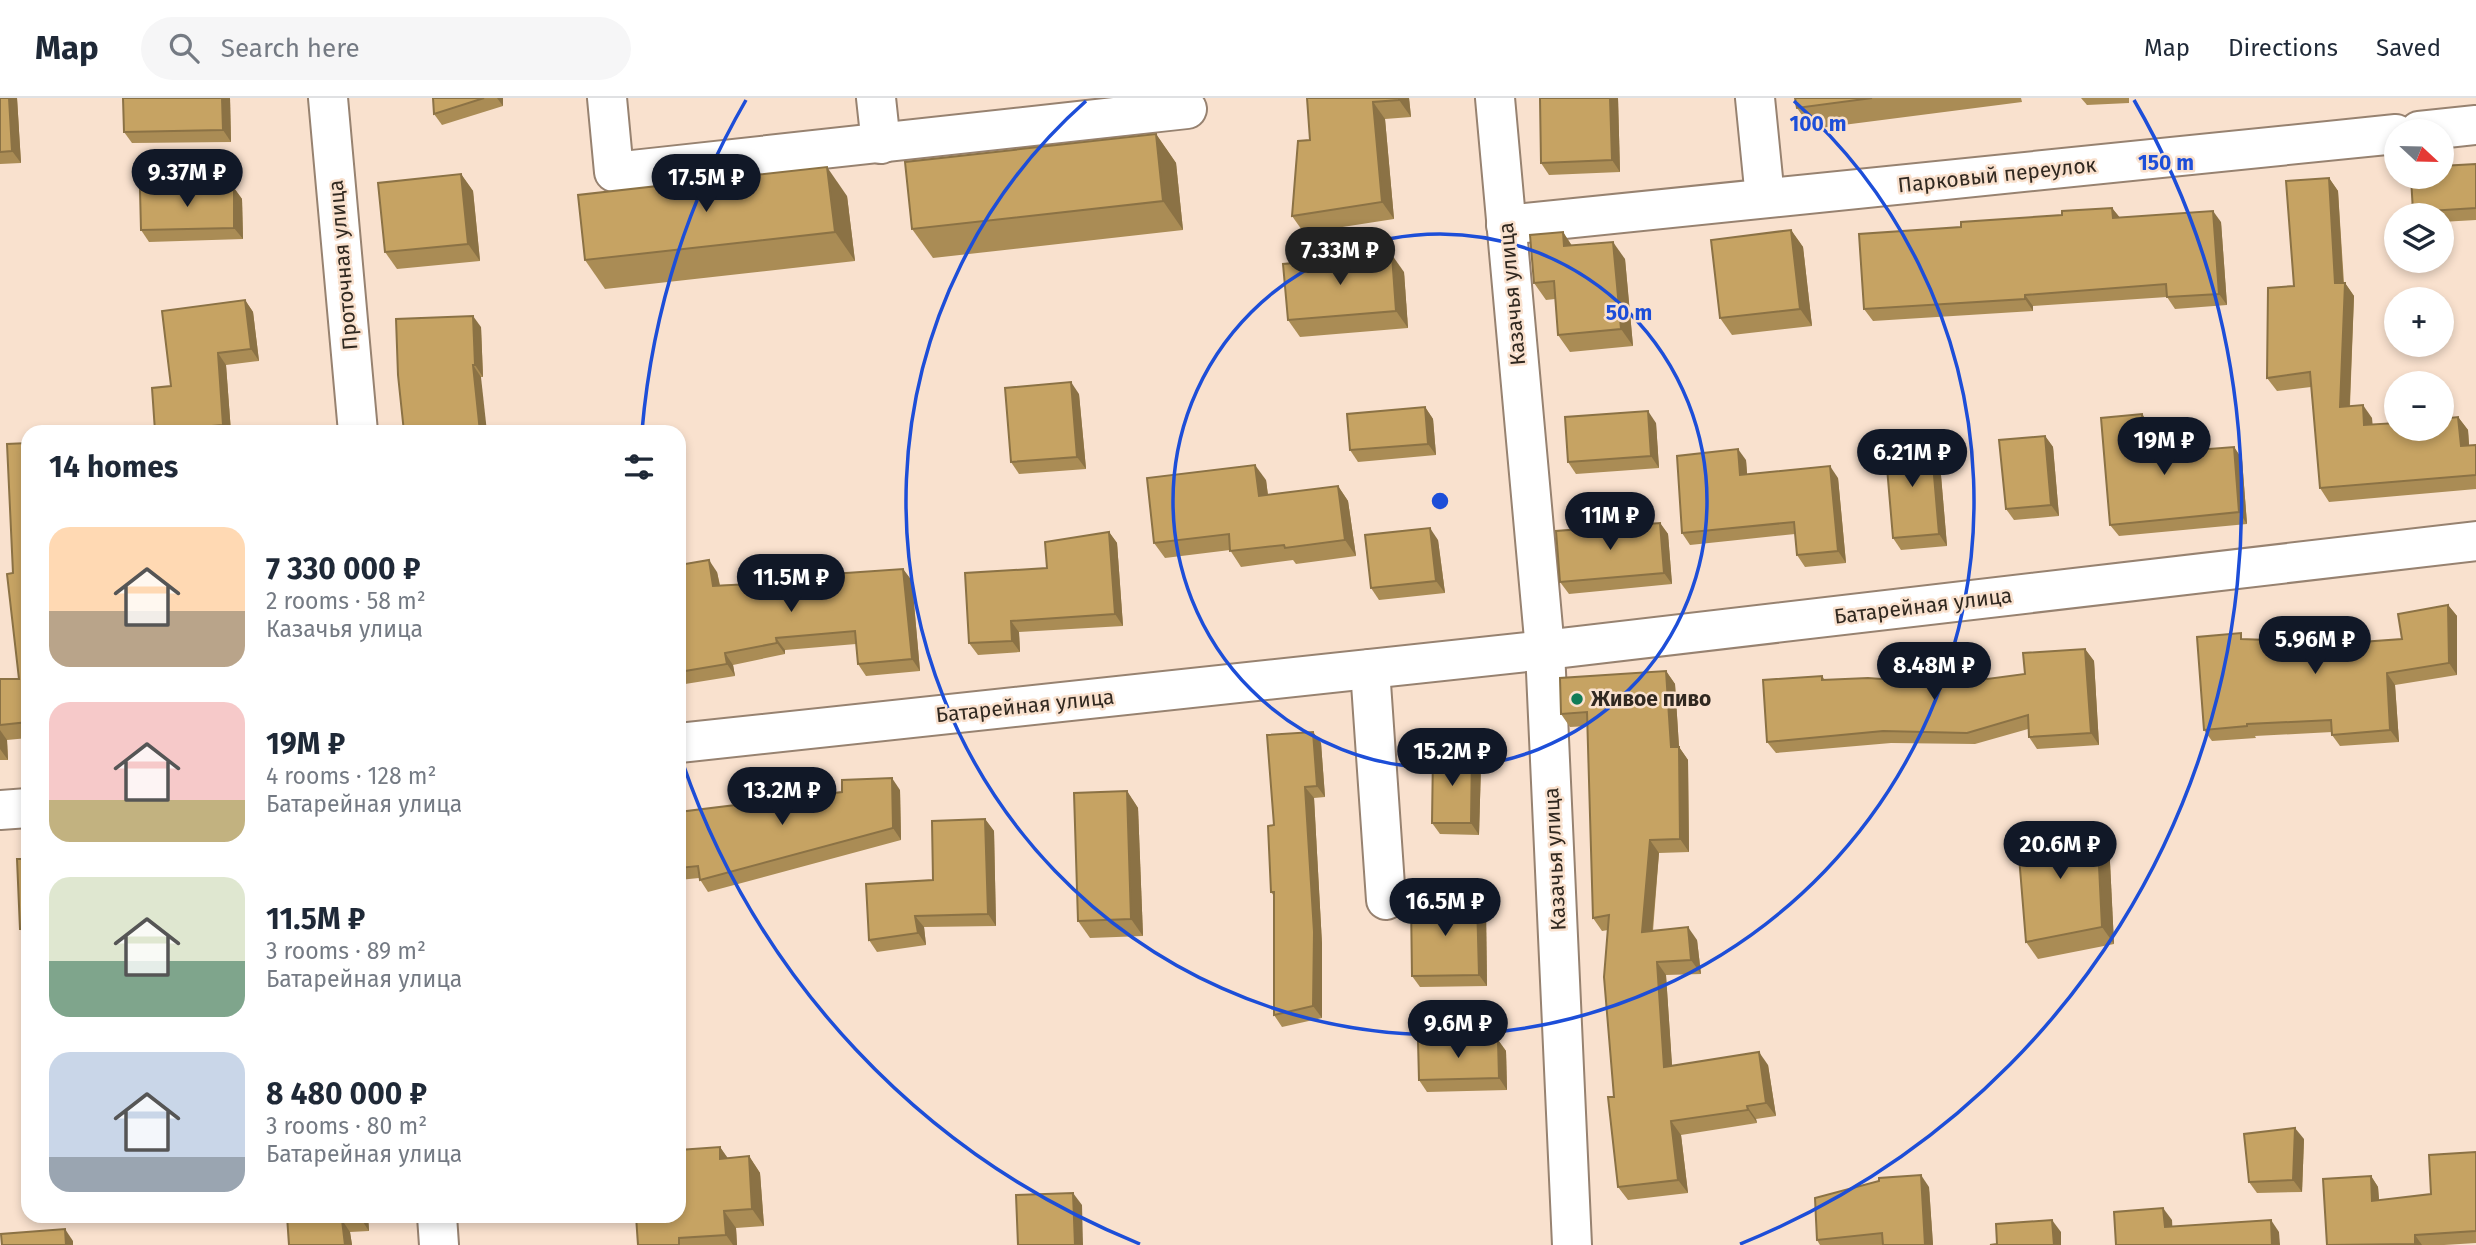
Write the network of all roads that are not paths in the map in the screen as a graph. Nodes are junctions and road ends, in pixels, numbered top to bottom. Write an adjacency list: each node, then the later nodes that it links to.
1 (328, 98): 13 (street, Проточная улица)
2 (607, 98): 10 (street)
3 (877, 98): 10 (street)
4 (1495, 98): 12 (street, Казачья улица)
5 (1755, 98): 11 (street)
6 (1187, 109): 10 (street)
7 (2476, 125): 8 (street)
8 (2454, 127)
9 (2384, 135): 11 (street, Парковый переулок)
10 (881, 144)
11 (1765, 198): 12 (street, Парковый переулок)
12 (1506, 225): 15 (street, Казачья улица)
13 (357, 425)
14 (2476, 541): 15 (street, Батарейная улица)
15 (1545, 650): 16 (street, Батарейная улица); 23 (street, Казачья улица)
16 (1370, 669): 17 (street, Батарейная улица); 20 (street)
17 (686, 743)
18 (21, 808): 19 (street)
19 (0, 810)
20 (1386, 900)
21 (437, 1223): 22 (street)
22 (439, 1245)
23 (1572, 1245)

